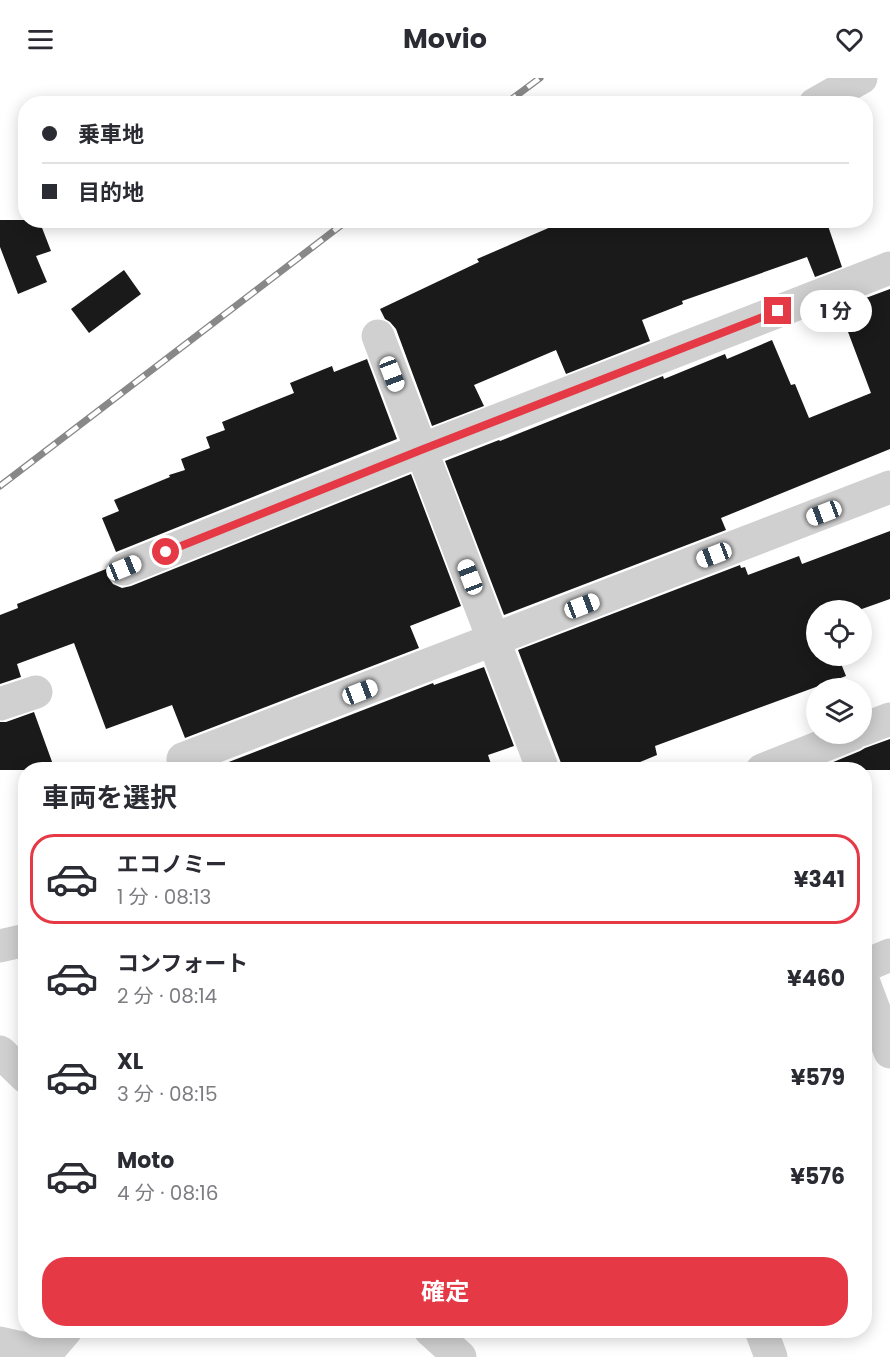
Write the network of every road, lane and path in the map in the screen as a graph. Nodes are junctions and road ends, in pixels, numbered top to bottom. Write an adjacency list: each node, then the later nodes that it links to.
1 (861, 78): 2 (street)
2 (829, 96)
3 (890, 268): 5 (street)
4 (378, 336): 5 (street)
5 (421, 450): 7 (street); 8 (street)
6 (890, 487): 8 (street)
7 (124, 568)
8 (494, 640): 14 (street); 15 (street)
9 (36, 692): 10 (street)
10 (0, 704)
11 (890, 719): 12 (street)
12 (872, 726)
13 (828, 744): 16 (street)
14 (184, 762)
15 (540, 762)
16 (782, 762)
17 (18, 942): 18 (street)
18 (0, 946)
19 (890, 955): 20 (street)
20 (872, 963)
21 (872, 1004): 23 (street)
22 (0, 1052): 24 (street)
23 (890, 1052)
24 (18, 1069)
25 (439, 1338): 29 (street)
26 (764, 1338): 30 (street)
27 (0, 1343): 28 (street)
28 (51, 1347)
29 (460, 1357)
30 (771, 1357)

